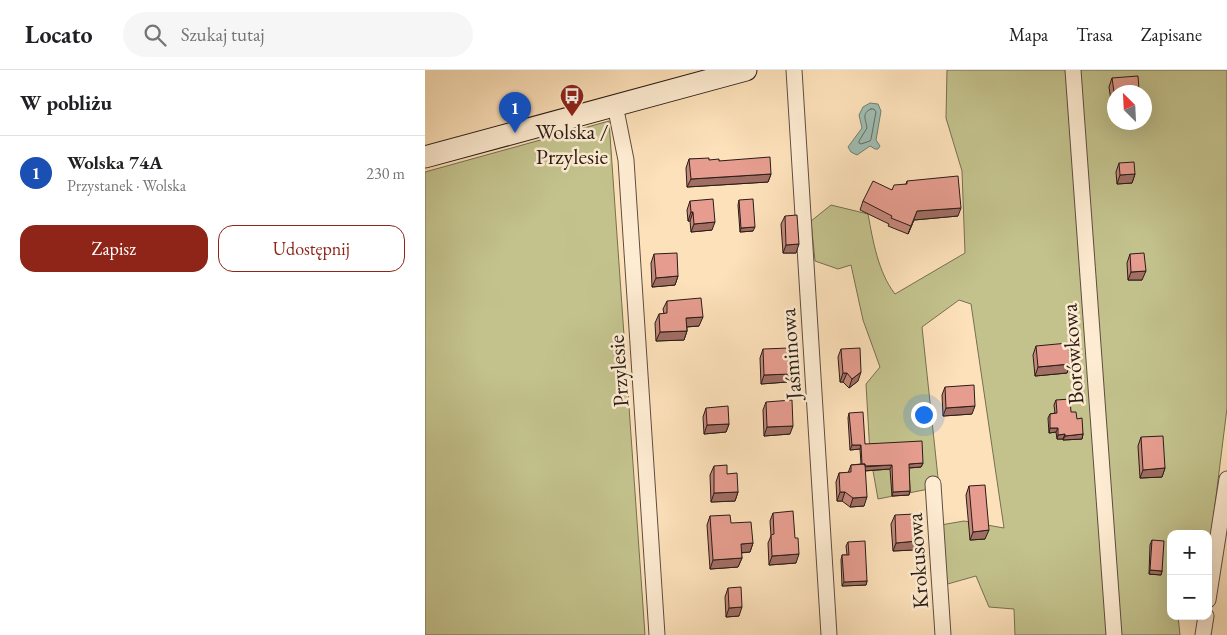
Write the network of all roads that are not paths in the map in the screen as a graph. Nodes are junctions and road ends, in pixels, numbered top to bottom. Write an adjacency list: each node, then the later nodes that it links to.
1 (746, 70): 4 (street)
2 (794, 70): 11 (street, Jaśminowa)
3 (1073, 70): 13 (street, Borówkowa)
4 (615, 105): 5 (street); 10 (street, Przylesie)
5 (425, 158)
6 (1227, 479): 8 (street)
7 (933, 484): 12 (street, Krokusowa)
8 (1212, 575)
9 (1205, 620): 14 (street)
10 (657, 635)
11 (829, 635)
12 (943, 635)
13 (1115, 635)
14 (1203, 635)

